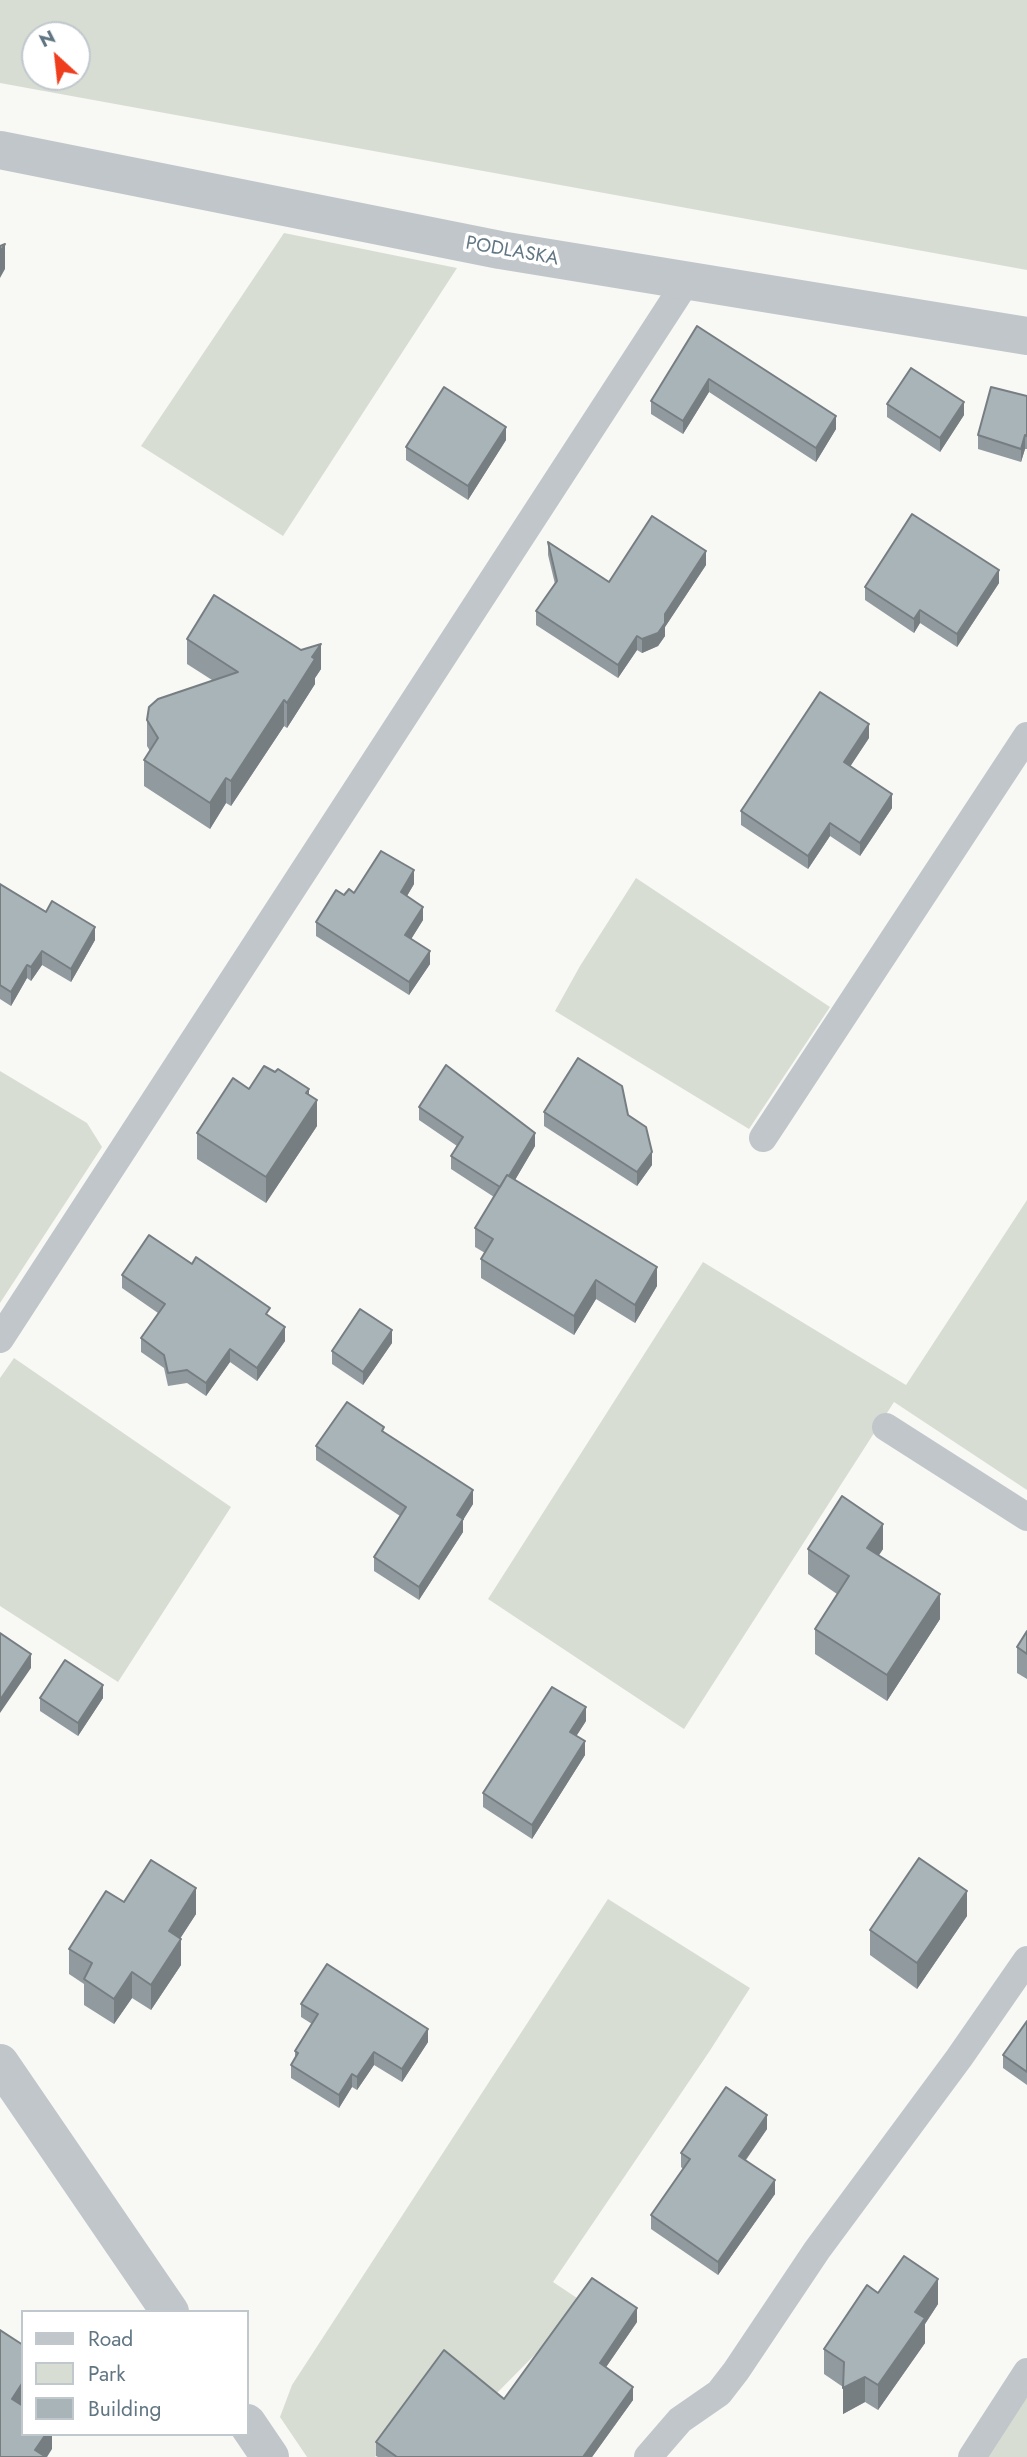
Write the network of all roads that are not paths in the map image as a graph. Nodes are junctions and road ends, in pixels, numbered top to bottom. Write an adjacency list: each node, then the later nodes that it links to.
1 (0, 150): 2 (street, PODLASKA)
2 (687, 282): 3 (street, PODLASKA); 6 (lane)
3 (1027, 336)
4 (1027, 736): 5 (lane)
5 (763, 1138)
6 (0, 1339)
7 (886, 1427): 8 (lane)
8 (1027, 1517)
9 (1027, 1960): 15 (lane)
10 (0, 2063): 11 (street)
11 (169, 2310)
12 (1027, 2372): 16 (lane)
13 (248, 2424): 14 (street)
14 (270, 2457)
15 (648, 2457)
16 (972, 2457)

